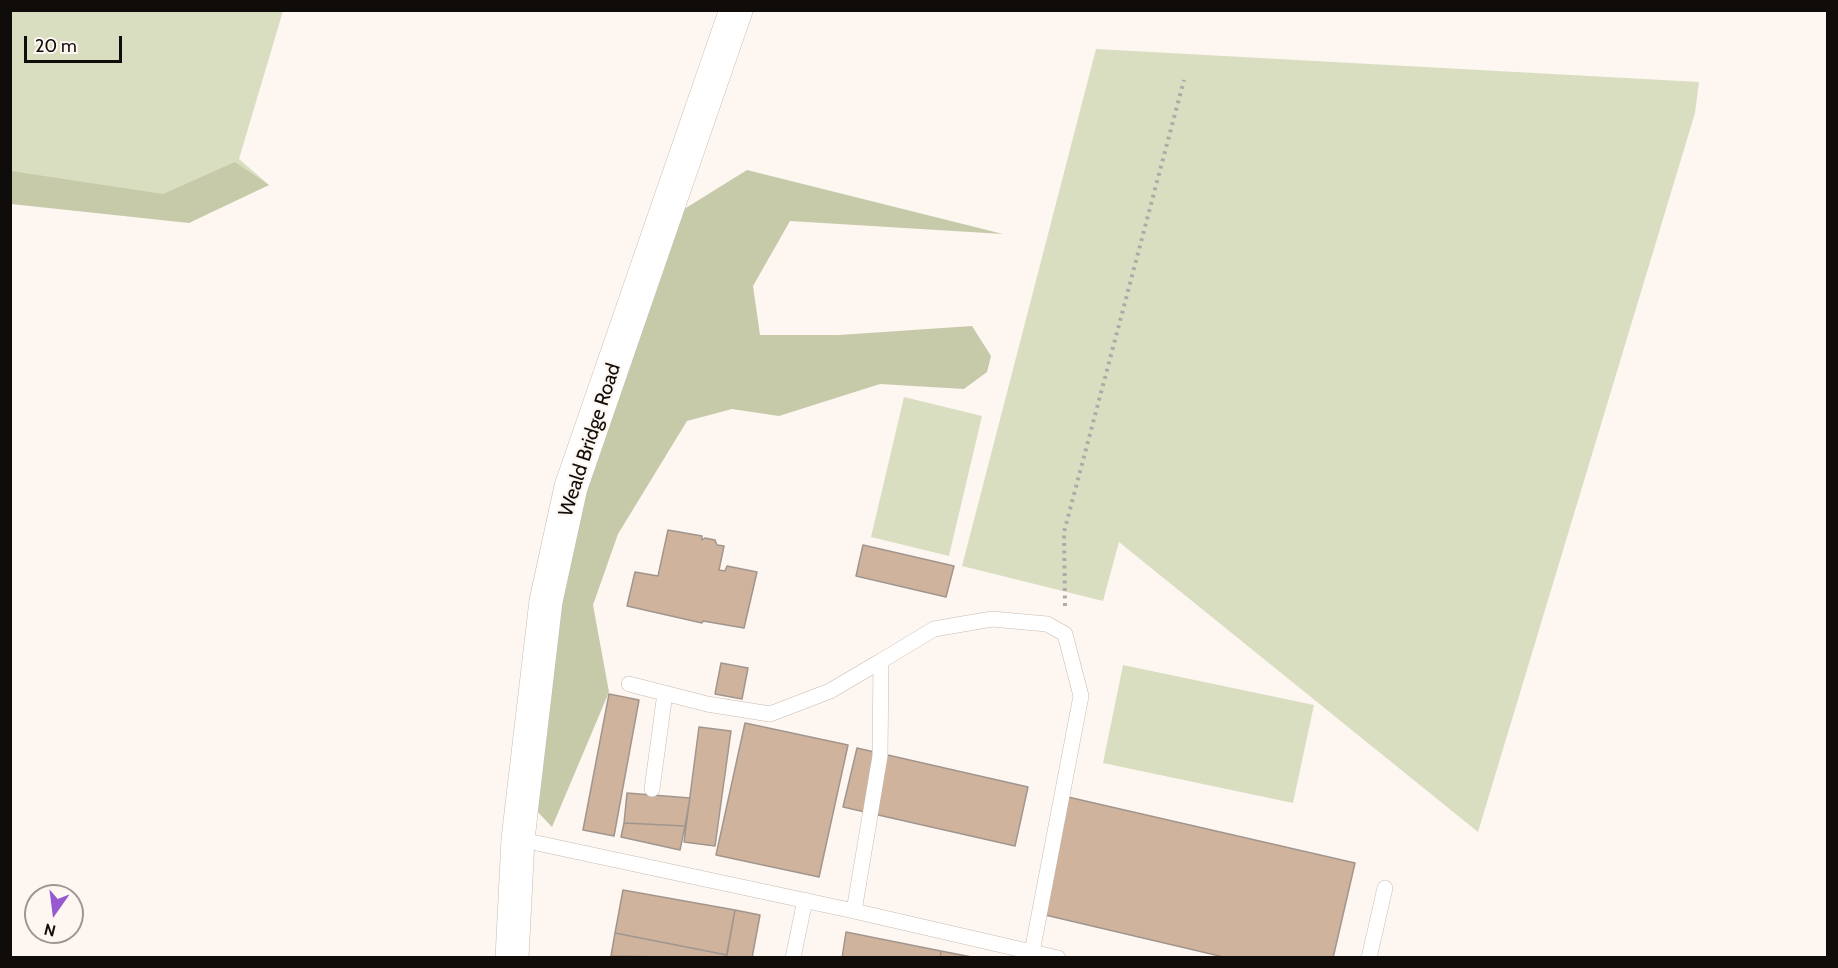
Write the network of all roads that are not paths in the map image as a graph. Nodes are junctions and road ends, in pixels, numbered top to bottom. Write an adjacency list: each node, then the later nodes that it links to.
1 (736, 10): 6 (street, Weald Bridge Road)
2 (881, 661): 4 (lane); 9 (lane); 10 (lane)
3 (629, 684): 4 (lane)
4 (665, 693): 5 (lane)
5 (652, 789)
6 (518, 839): 8 (lane); 11 (street, Weald Bridge Road)
7 (1385, 888): 14 (lane)
8 (805, 900): 9 (lane); 12 (lane)
9 (854, 911): 10 (lane)
10 (1032, 952): 13 (lane)
11 (512, 957)
12 (793, 957)
13 (1058, 957)
14 (1369, 957)

